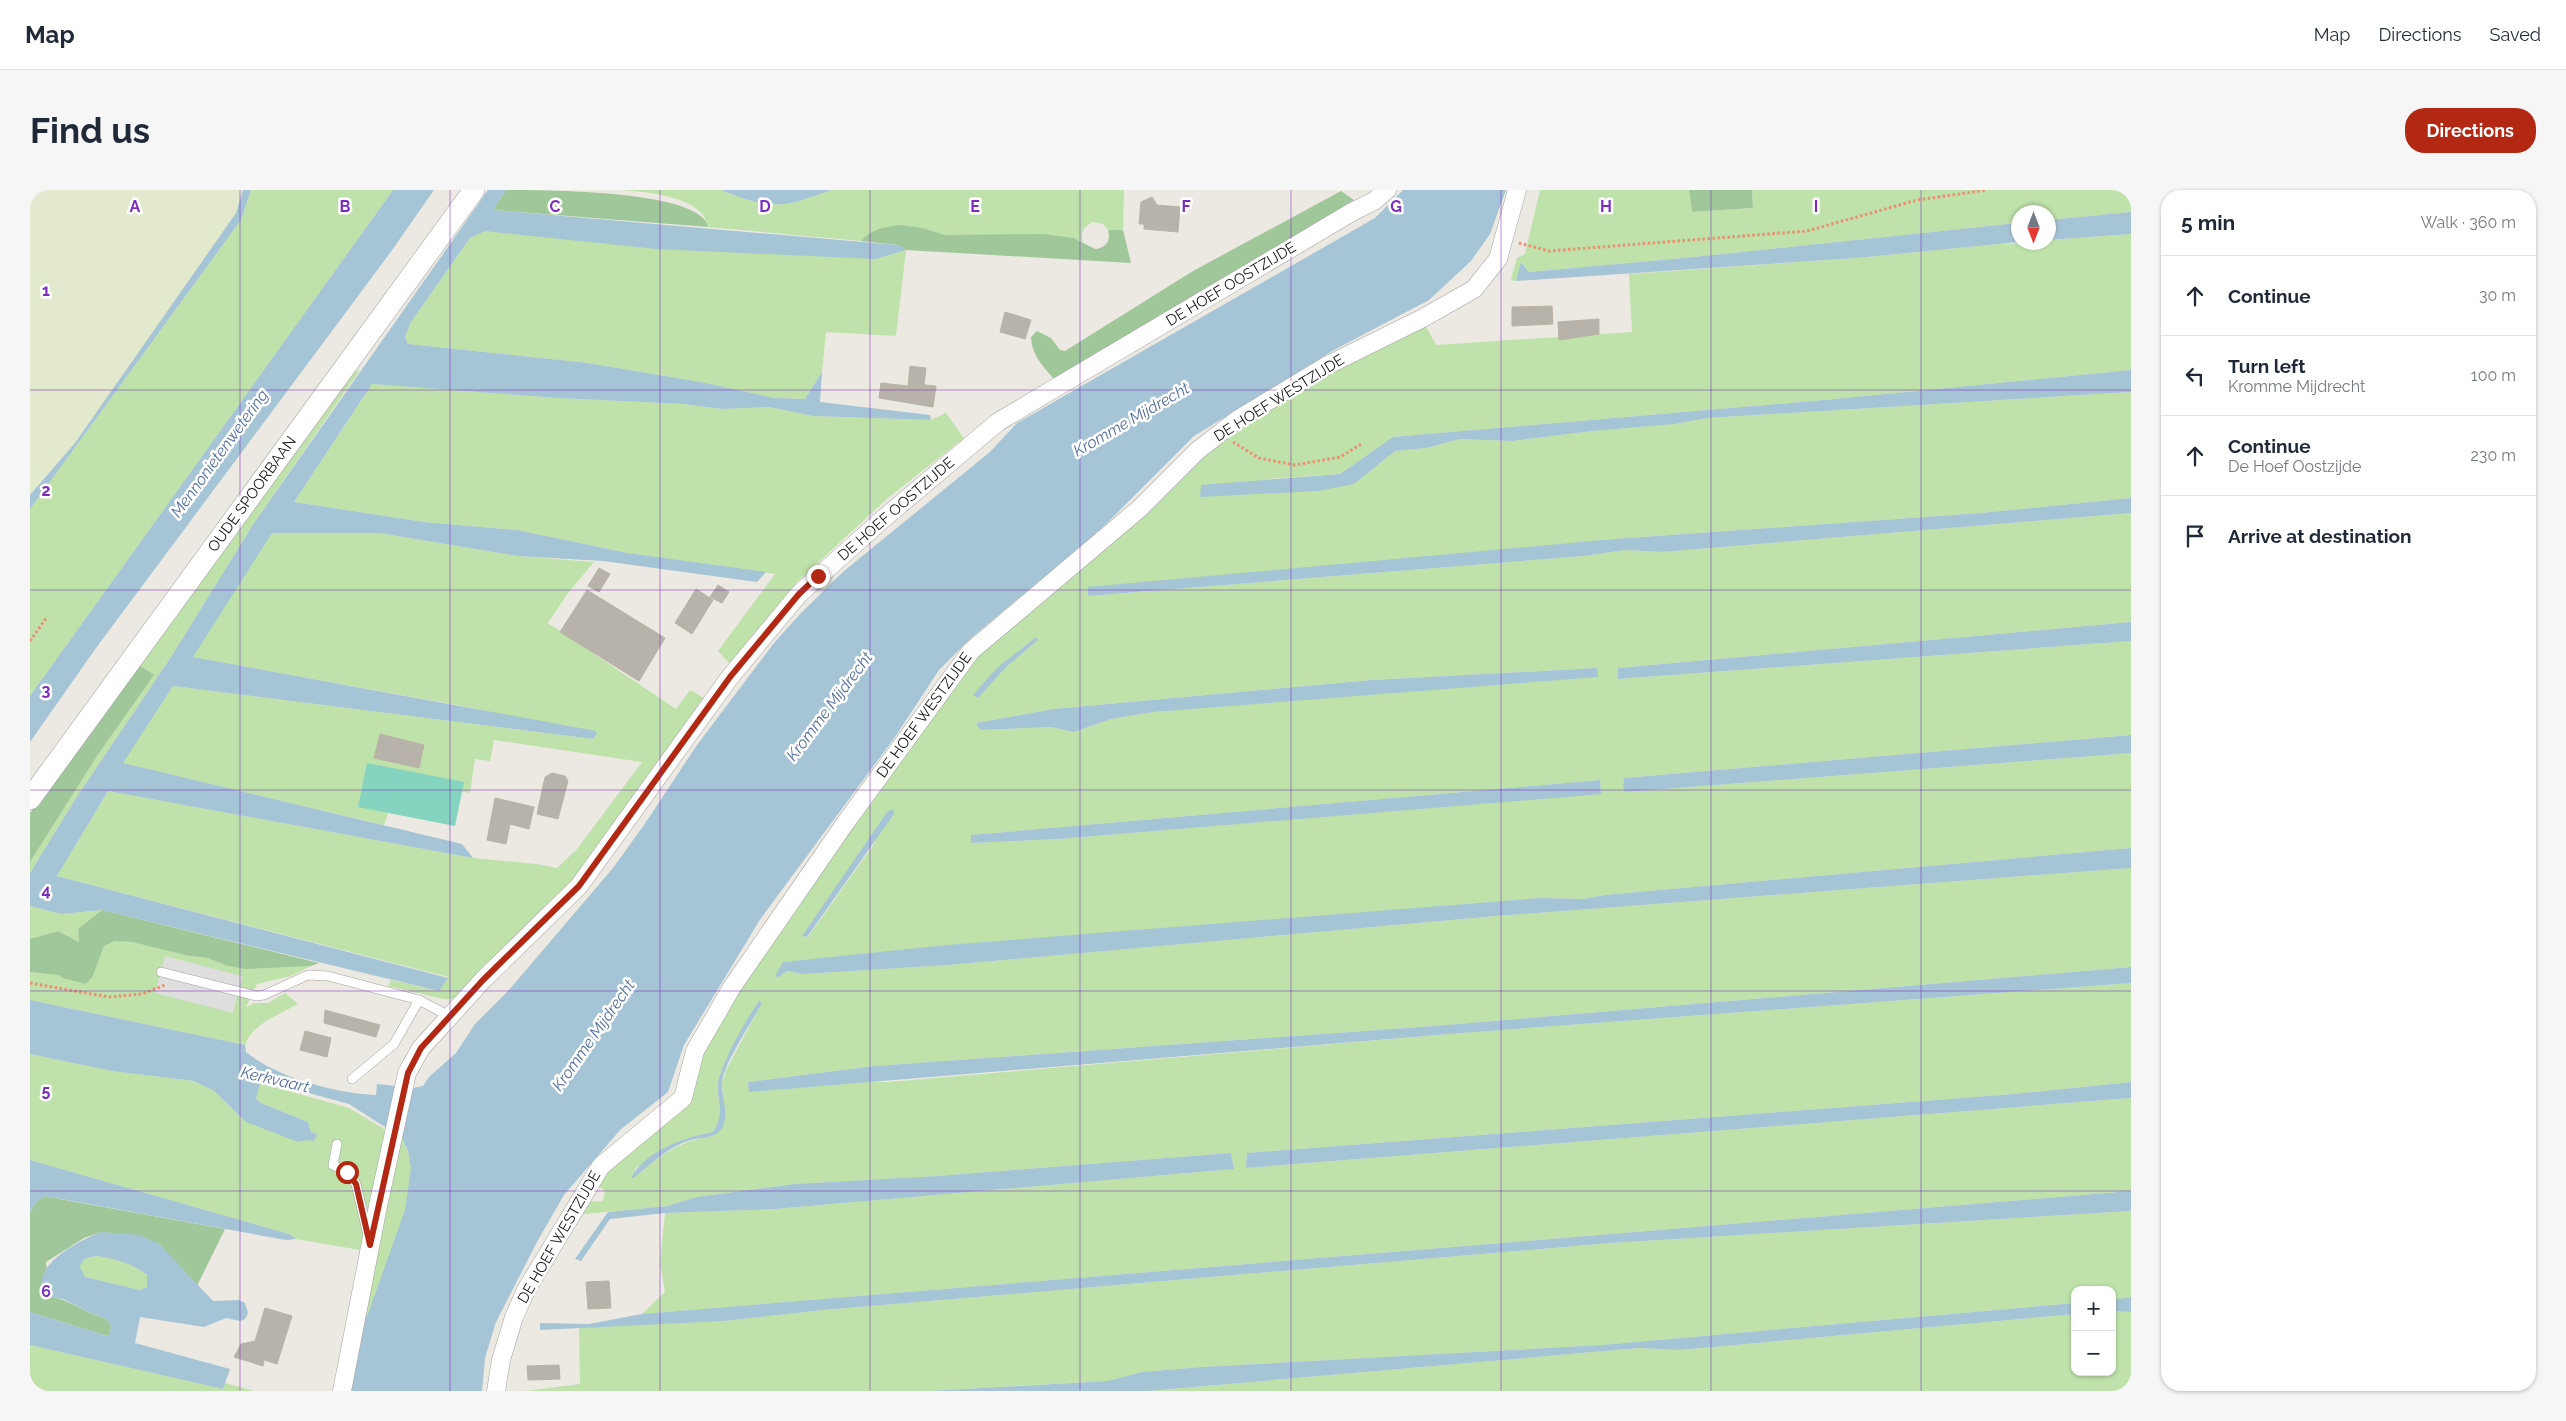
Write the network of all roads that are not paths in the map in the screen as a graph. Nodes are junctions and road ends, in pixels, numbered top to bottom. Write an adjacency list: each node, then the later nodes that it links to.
1 (474, 190): 4 (street, OUDE SPOORBAAN)
2 (1387, 190): 7 (street, DE HOEF OOSTZIJDE)
3 (1517, 190): 12 (street, DE HOEF WESTZIJDE)
4 (30, 799)
5 (161, 972): 6 (lane)
6 (419, 1000): 7 (lane); 8 (lane)
7 (451, 1017): 10 (street)
8 (352, 1079)
9 (336, 1144): 10 (lane)
10 (370, 1245): 11 (street)
11 (342, 1391)
12 (496, 1391)

